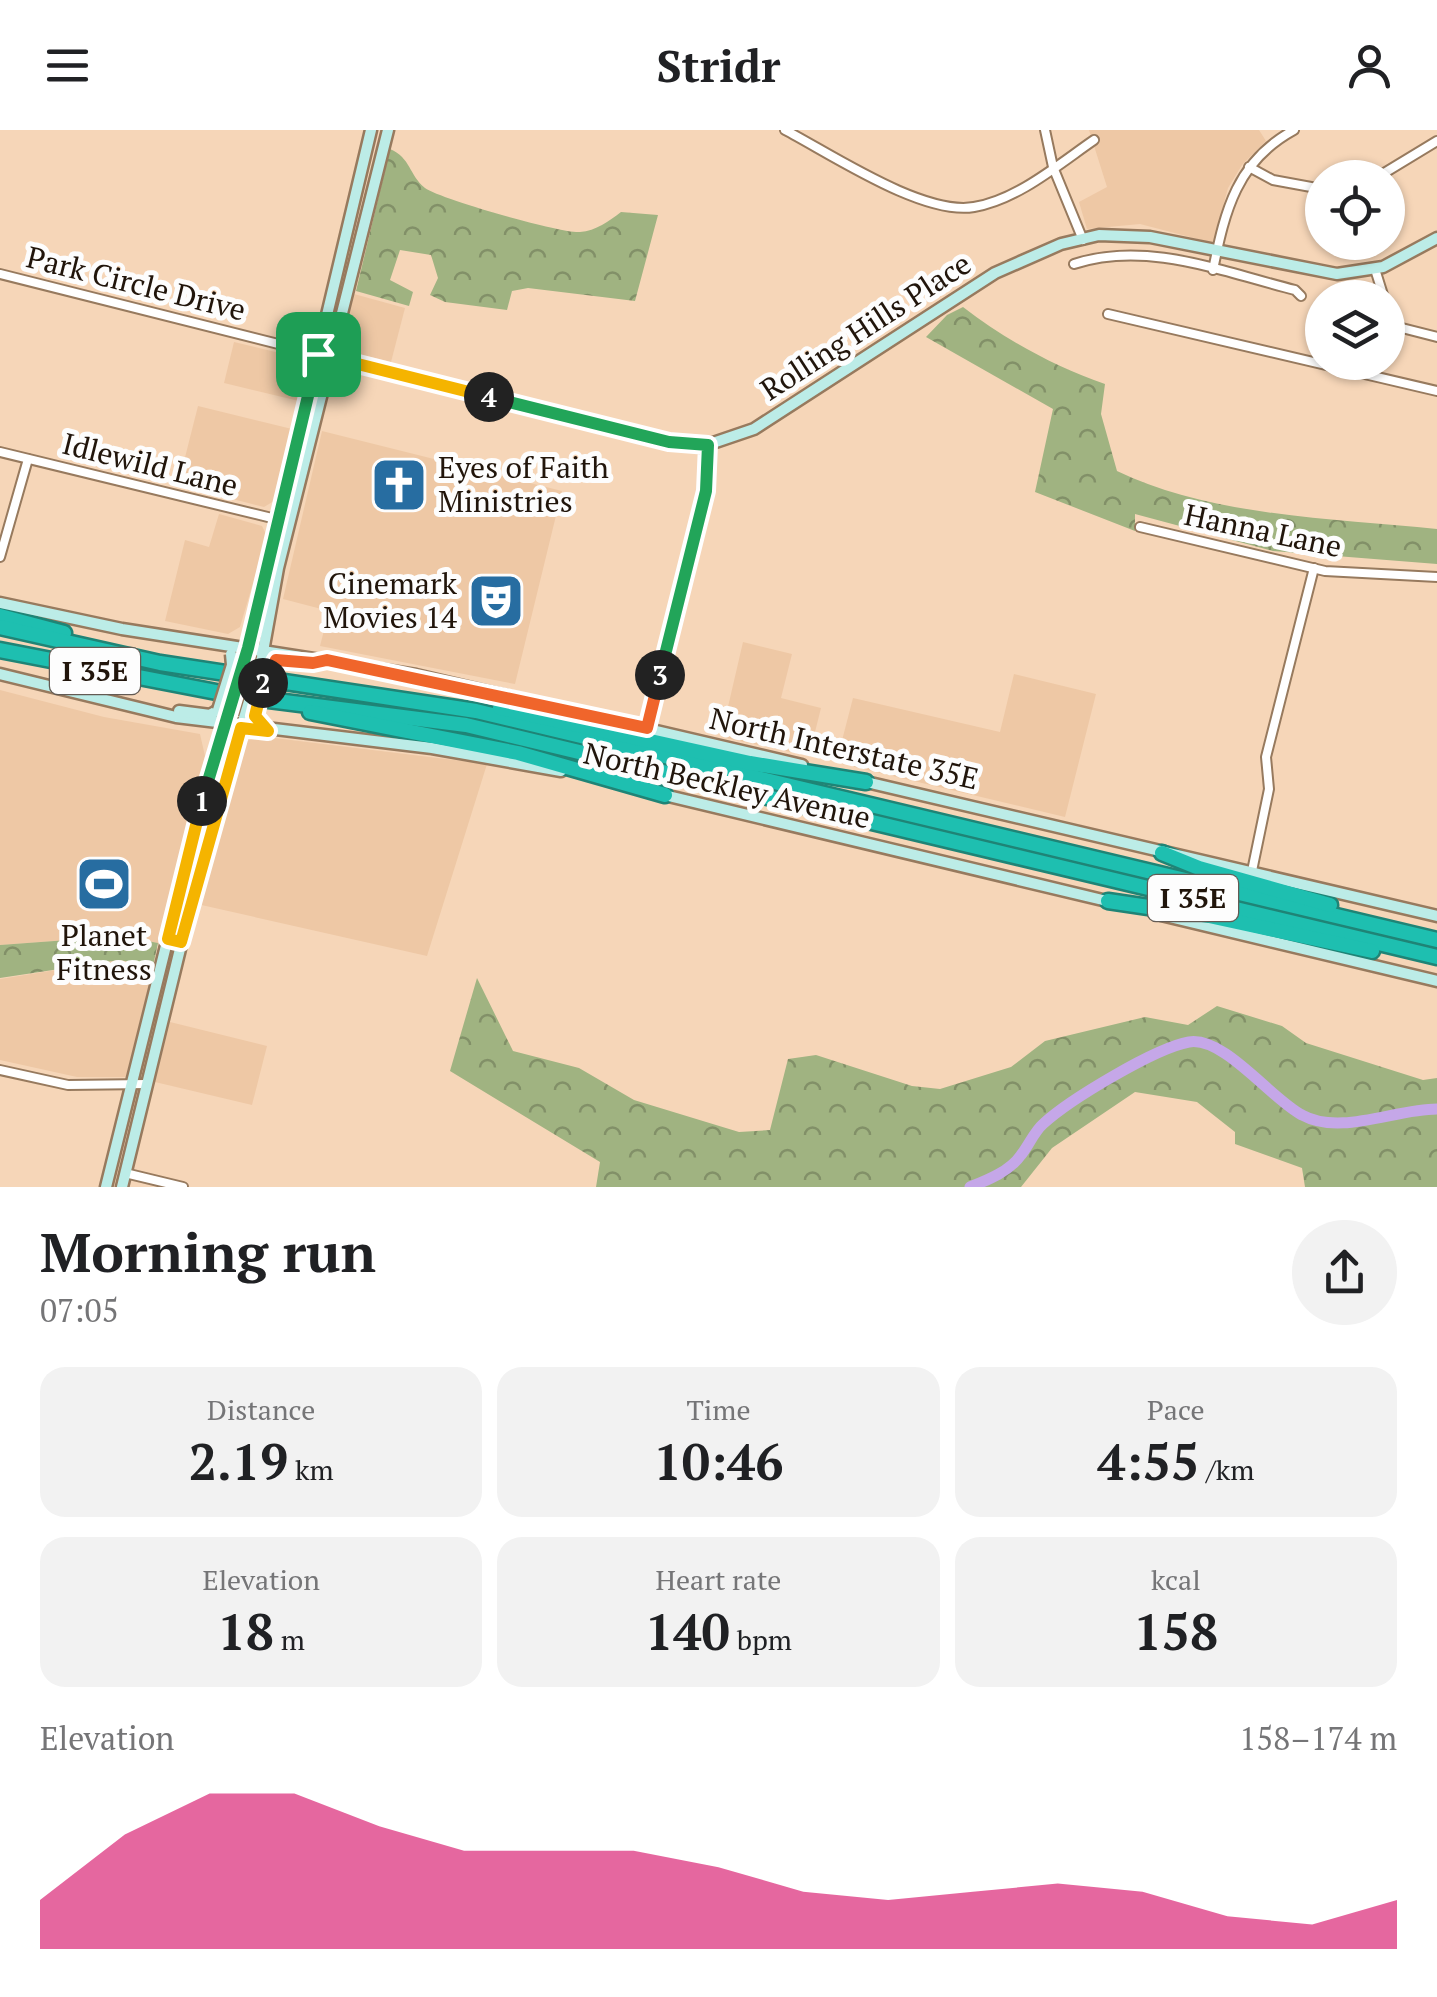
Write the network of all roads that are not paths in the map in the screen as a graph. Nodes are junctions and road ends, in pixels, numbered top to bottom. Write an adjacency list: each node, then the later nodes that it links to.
1 (371, 130): 24 (main road)
2 (388, 130): 25 (main road)
3 (784, 130): 10 (street)
4 (1045, 130): 10 (street)
5 (1294, 130): 9 (street)
6 (1094, 140): 10 (street)
7 (1437, 141): 8 (street)
8 (1405, 160)
9 (1248, 167): 11 (street); 14 (street)
10 (1054, 168): 13 (street)
11 (1305, 187)
12 (1437, 238): 16 (main road, Rolling Hills Place)
13 (1083, 240): 14 (main road, Rolling Hills Place); 27 (main road, Rolling Hills Place)
14 (1217, 251): 16 (main road, Rolling Hills Place); 17 (street)
15 (1074, 264): 17 (street)
16 (1375, 268): 19 (street)
17 (1213, 270): 20 (street)
18 (0, 274): 24 (street, Park Circle Drive)
19 (1379, 280)
20 (1301, 296)
21 (1108, 314): 26 (street)
22 (1405, 329): 23 (street)
23 (1437, 337)
24 (318, 354): 25 (main road, Rolling Hills Place); 30 (main road)
25 (332, 358): 27 (main road, Rolling Hills Place); 31 (main road)
26 (1437, 391)
27 (708, 445): 50 (main road)
28 (0, 452): 29 (street, Idlewild Lane)
29 (28, 459): 30 (street, Idlewild Lane); 33 (street)
30 (276, 520): 31 (street, Idlewild Lane); 41 (main road)
31 (290, 522): 42 (main road)
32 (1140, 527): 34 (street, Hanna Lane)
33 (0, 557)
34 (1314, 568): 35 (street, Hanna Lane); 54 (street)
35 (1437, 577)
36 (0, 603): 39 (main road, North Interstate 35E)
37 (0, 616): 44 (highway)
38 (0, 627): 44 (highway, I 35E)
39 (202, 640): 41 (main road, North Interstate 35E); 48 (main road, bridge)
40 (2, 651): 46 (highway, I 35E)
41 (247, 653): 42 (main road, North Interstate 35E); 48 (main road, bridge)
42 (263, 654): 43 (main road, North Interstate 35E); 49 (main road, bridge)
43 (327, 660): 49 (main road, bridge); 50 (main road, North Interstate 35E)
44 (160, 662): 47 (highway, I 35E)
45 (0, 674): 48 (main road)
46 (184, 687): 52 (highway); 62 (highway, I 35E)
47 (376, 693): 51 (highway); 59 (highway, I 35E)
48 (224, 717): 49 (main road); 55 (main road)
49 (247, 721): 52 (main road, North Beckley Avenue); 56 (main road)
50 (647, 728): 51 (main road, North Interstate 35E)
51 (866, 782): 53 (main road, North Interstate 35E)
52 (664, 796): 57 (main road, North Beckley Avenue)
53 (1162, 853): 54 (main road, North Interstate 35E); 59 (highway)
54 (1252, 872): 58 (main road, North Interstate 35E)
55 (183, 876): 56 (main road); 60 (main road)
56 (197, 879): 61 (main road)
57 (1108, 901): 62 (highway); 65 (main road, North Beckley Avenue)
58 (1437, 916)
59 (1437, 936)
60 (168, 939): 61 (main road); 63 (main road)
61 (181, 942): 64 (main road)
62 (1437, 960)
63 (158, 978): 64 (main road); 67 (main road)
64 (172, 981): 68 (main road)
65 (1437, 981)
66 (0, 1070): 67 (street)
67 (132, 1083): 68 (street); 69 (main road)
68 (147, 1084): 70 (main road)
69 (111, 1170): 70 (main road); 71 (main road)
70 (125, 1173): 72 (main road); 73 (street)
71 (106, 1187)
72 (122, 1187)
73 (184, 1187)

